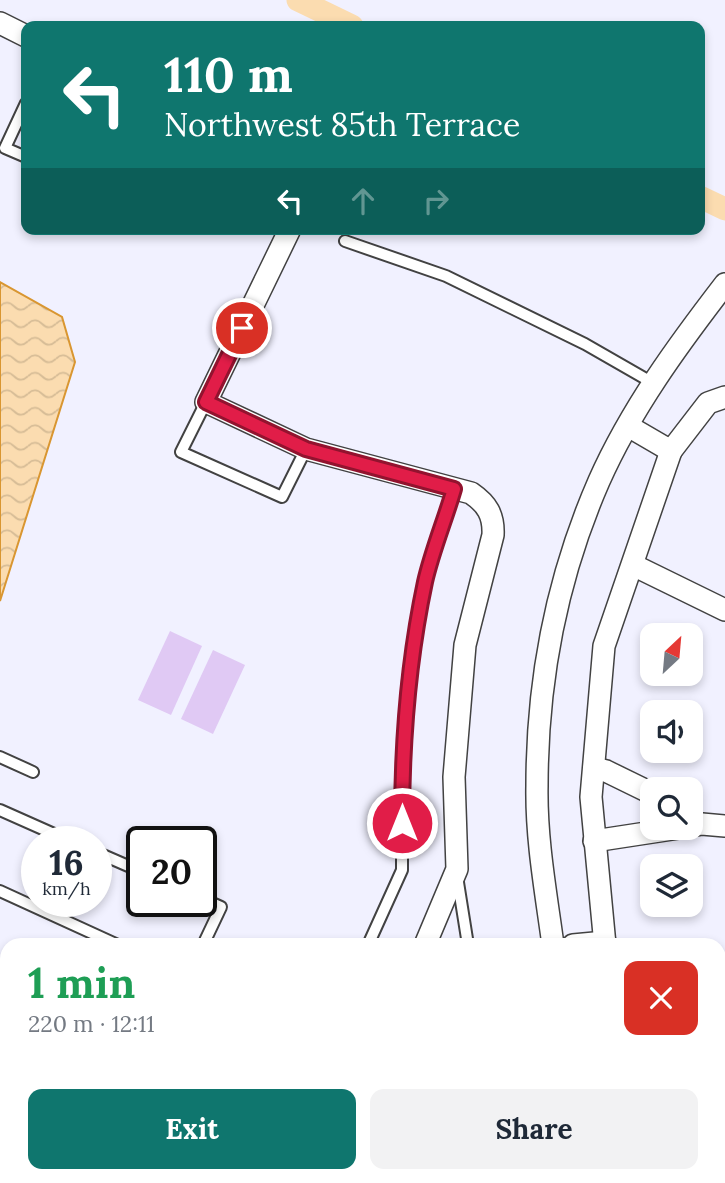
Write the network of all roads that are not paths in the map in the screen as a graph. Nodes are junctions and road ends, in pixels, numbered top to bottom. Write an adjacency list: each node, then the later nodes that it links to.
1 (0, 23): 2 (street)
2 (21, 34)
3 (21, 114): 4 (lane)
4 (21, 155)
5 (286, 235): 10 (street)
6 (345, 241): 8 (lane)
7 (725, 284): 8 (street)
8 (653, 383): 11 (street)
9 (725, 397): 13 (street)
10 (206, 402): 12 (street); 12 (lane)
11 (628, 426): 13 (street); 35 (street)
12 (306, 449): 14 (street)
13 (671, 451): 15 (street)
14 (454, 489): 27 (street); 32 (lane)
15 (634, 565): 16 (street); 18 (street)
16 (725, 610)
17 (0, 757): 19 (lane)
18 (594, 768): 20 (street); 26 (street)
19 (33, 772)
20 (640, 788)
21 (0, 810): 23 (lane)
22 (703, 823): 24 (street)
23 (36, 826)
24 (725, 826)
25 (640, 834): 26 (street)
26 (594, 841): 36 (street)
27 (457, 869): 33 (street); 34 (lane)
28 (0, 891): 30 (lane)
29 (216, 917): 31 (lane)
30 (103, 938)
31 (206, 938)
32 (371, 938)
33 (428, 938)
34 (467, 938)
35 (552, 938)
36 (604, 938)

